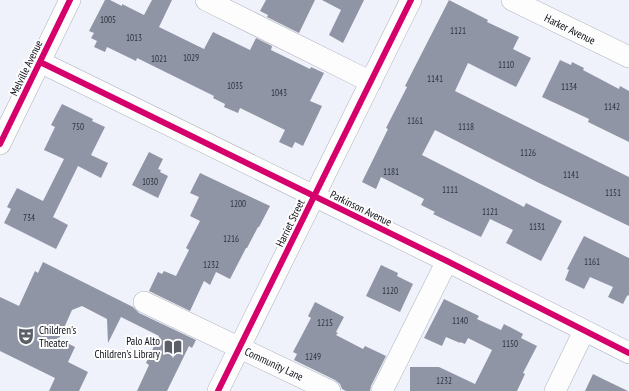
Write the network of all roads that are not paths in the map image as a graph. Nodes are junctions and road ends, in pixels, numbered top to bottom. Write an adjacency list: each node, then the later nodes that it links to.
1 (70, 0): 6 (street, Melville Avenue)
2 (206, 0): 7 (street)
3 (411, 0): 7 (street, Harriet Street)
4 (512, 0): 5 (street, Harker Avenue)
5 (629, 57)
6 (40, 62): 8 (street, Melville Avenue); 9 (street, Parkinson Avenue)
7 (371, 82): 9 (street, Harriet Street)
8 (0, 144)
9 (315, 196): 10 (street, Parkinson Avenue); 13 (street, Harriet Street)
10 (447, 261): 12 (street, Parkinson Avenue); 17 (street)
11 (144, 302): 13 (street, Community Lane)
12 (584, 330): 14 (street, Parkinson Avenue); 18 (street)
13 (240, 348): 15 (street, Harriet Street); 16 (street, Community Lane)
14 (629, 353)
15 (218, 391)
16 (330, 391)
17 (382, 391)
18 (554, 391)

